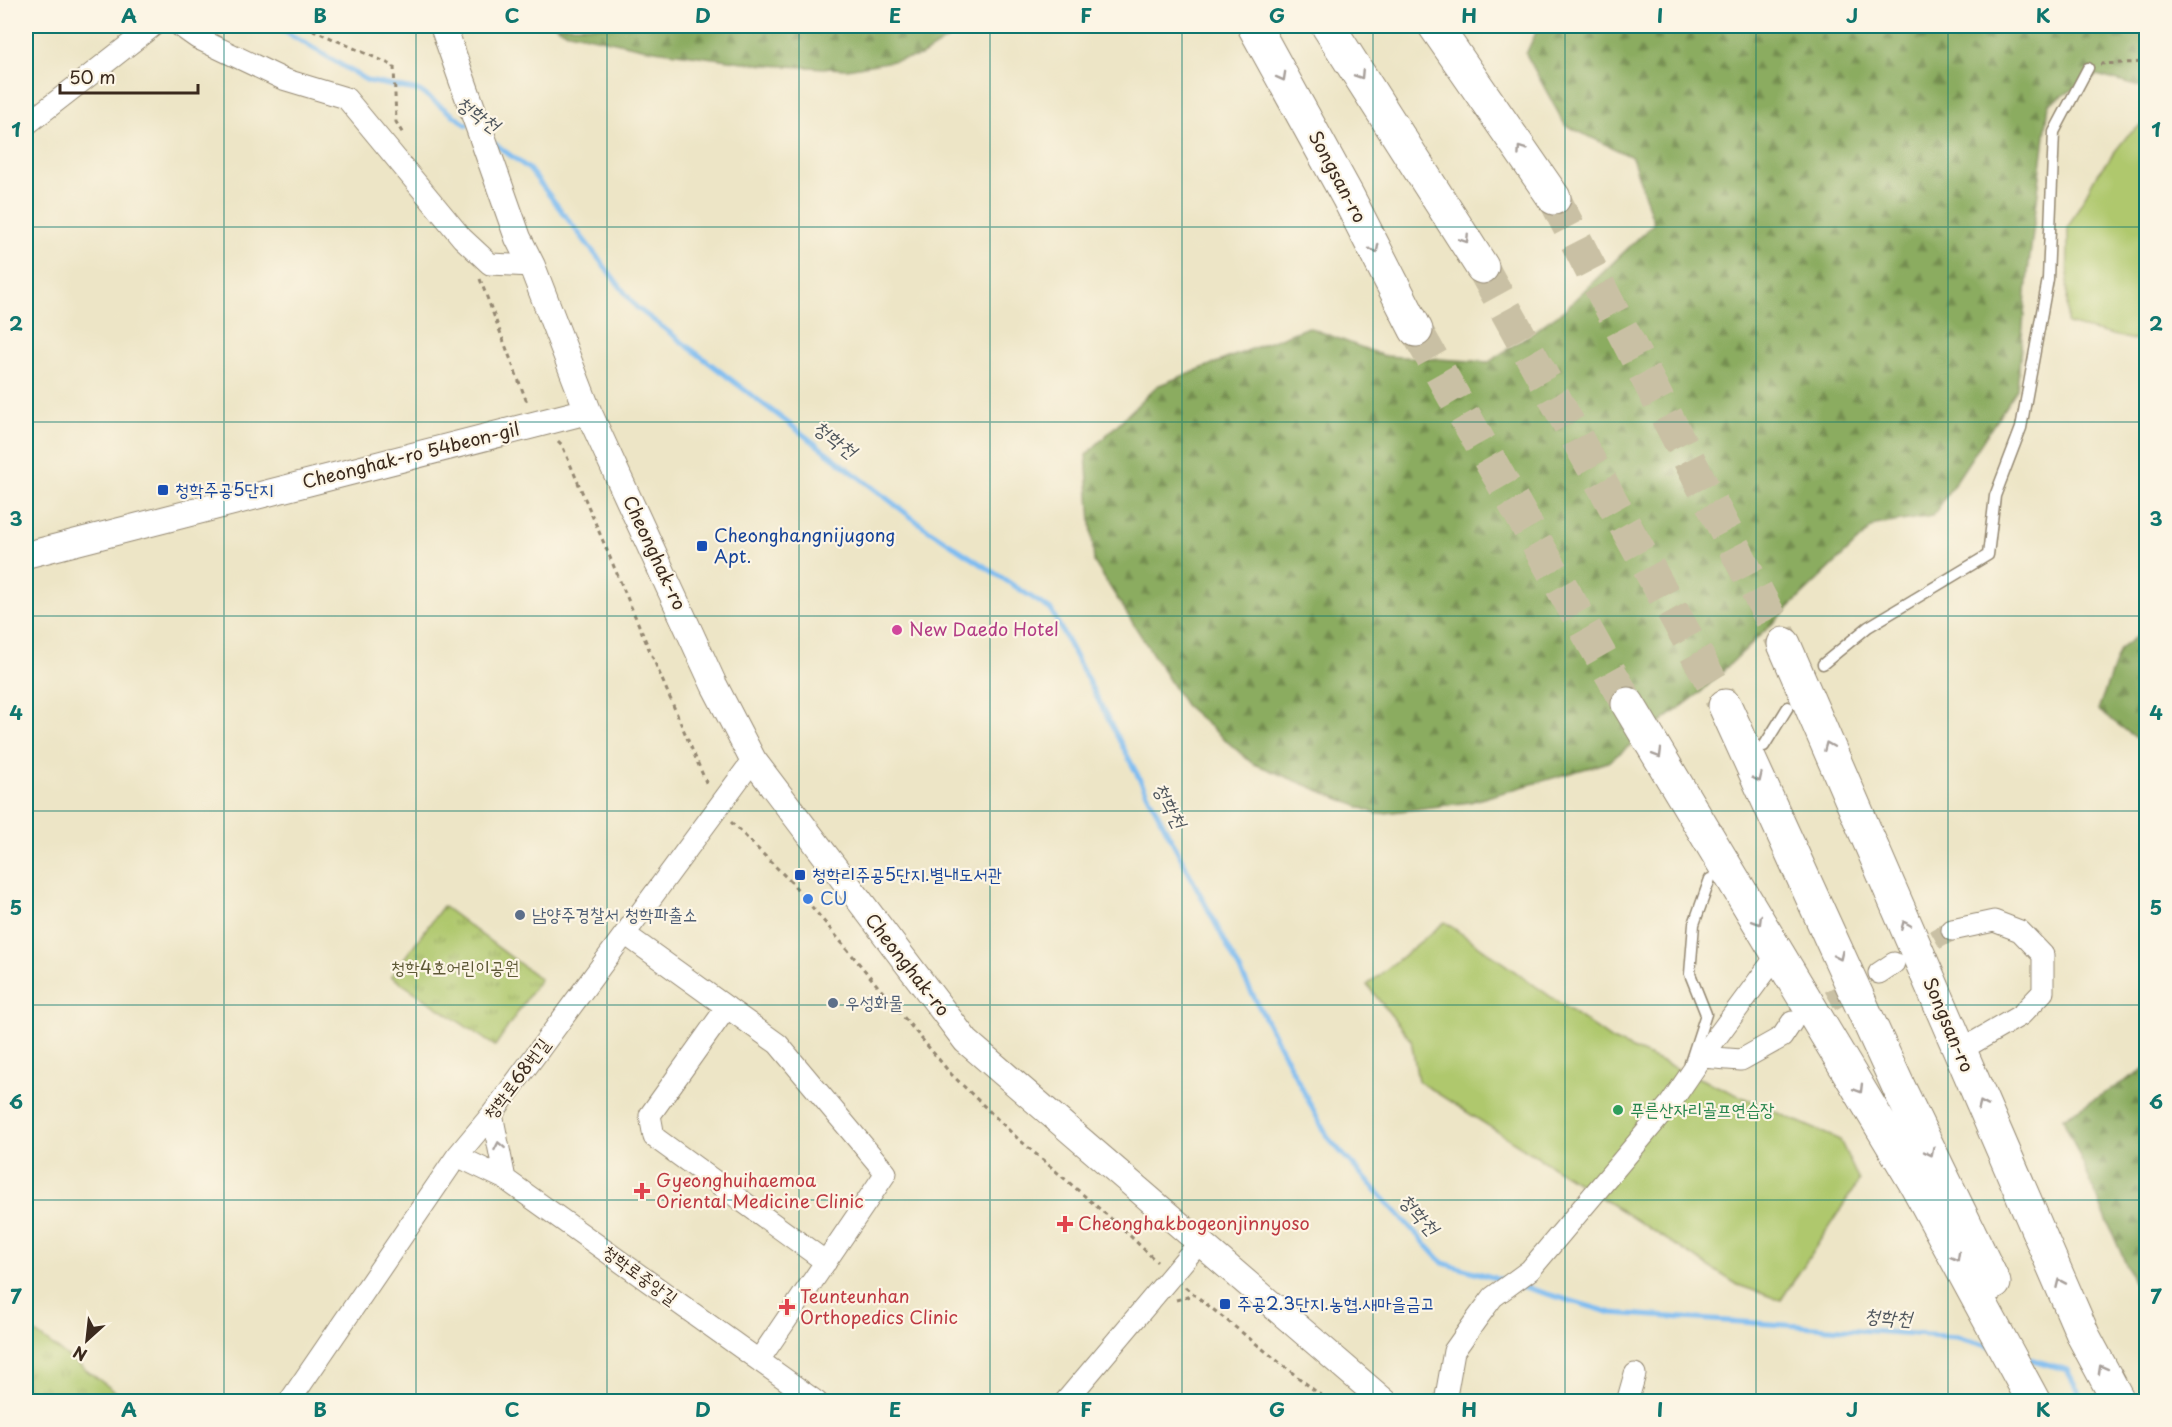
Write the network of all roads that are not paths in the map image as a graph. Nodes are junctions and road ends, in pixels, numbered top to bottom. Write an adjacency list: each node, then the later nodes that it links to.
1 (180, 26): 10 (street)
2 (443, 26): 10 (street, Cheonghak-ro)
3 (1254, 26): 12 (main road, Songsan-ro, one-way to 12)
4 (1328, 26): 11 (main road, one-way to 11)
5 (1435, 26): 9 (main road, one-way to 5)
6 (138, 31): 8 (street)
7 (2088, 68): 16 (lane)
8 (26, 125)
9 (1554, 198)
10 (532, 266): 13 (street, Cheonghak-ro)
11 (1482, 267)
12 (1416, 330)
13 (588, 411): 14 (street, Cheonghak-ro 54beon-gil); 21 (street, Cheonghak-ro)
14 (26, 555)
15 (1784, 644): 28 (main road, Songsan-ro, one-way to 15)
16 (1823, 664)
17 (1628, 704): 25 (main road, one-way to 25)
18 (1725, 706): 36 (main road, one-way to 36)
19 (1788, 707): 20 (lane)
20 (1764, 746)
21 (753, 760): 24 (street, 청학로68번길); 34 (street, Cheonghak-ro)
22 (1710, 879): 30 (lane)
23 (1952, 930): 28 (street)
24 (625, 934): 26 (street); 31 (street, 청학로68번길)
25 (1778, 954): 29 (street); 36 (main road, one-way to 36)
26 (727, 1007): 35 (street); 35 (street)
27 (1792, 1022): 29 (street)
28 (1959, 1051): 47 (main road, Songsan-ro, one-way to 28)
29 (1702, 1057): 30 (street)
30 (1683, 1085): 43 (street)
31 (492, 1114): 32 (street, 청학로68번길); 33 (street, one-way to 31)
32 (457, 1156): 33 (street, 청학로중앙길); 39 (street, 청학로68번길)
33 (505, 1179): 37 (street, 청학로중앙길)
34 (1199, 1243): 41 (street); 42 (street, Cheonghak-ro)
35 (826, 1262): 37 (street)
36 (1998, 1314): 45 (main road); 46 (main road)
37 (759, 1360): 40 (street, 청학로중앙길)
38 (1635, 1374): 44 (street)
39 (289, 1401)
40 (817, 1401)
41 (1065, 1401)
42 (1384, 1401)
43 (1445, 1401)
44 (1627, 1401)
45 (2034, 1401)
46 (2057, 1401)
47 (2120, 1401)

